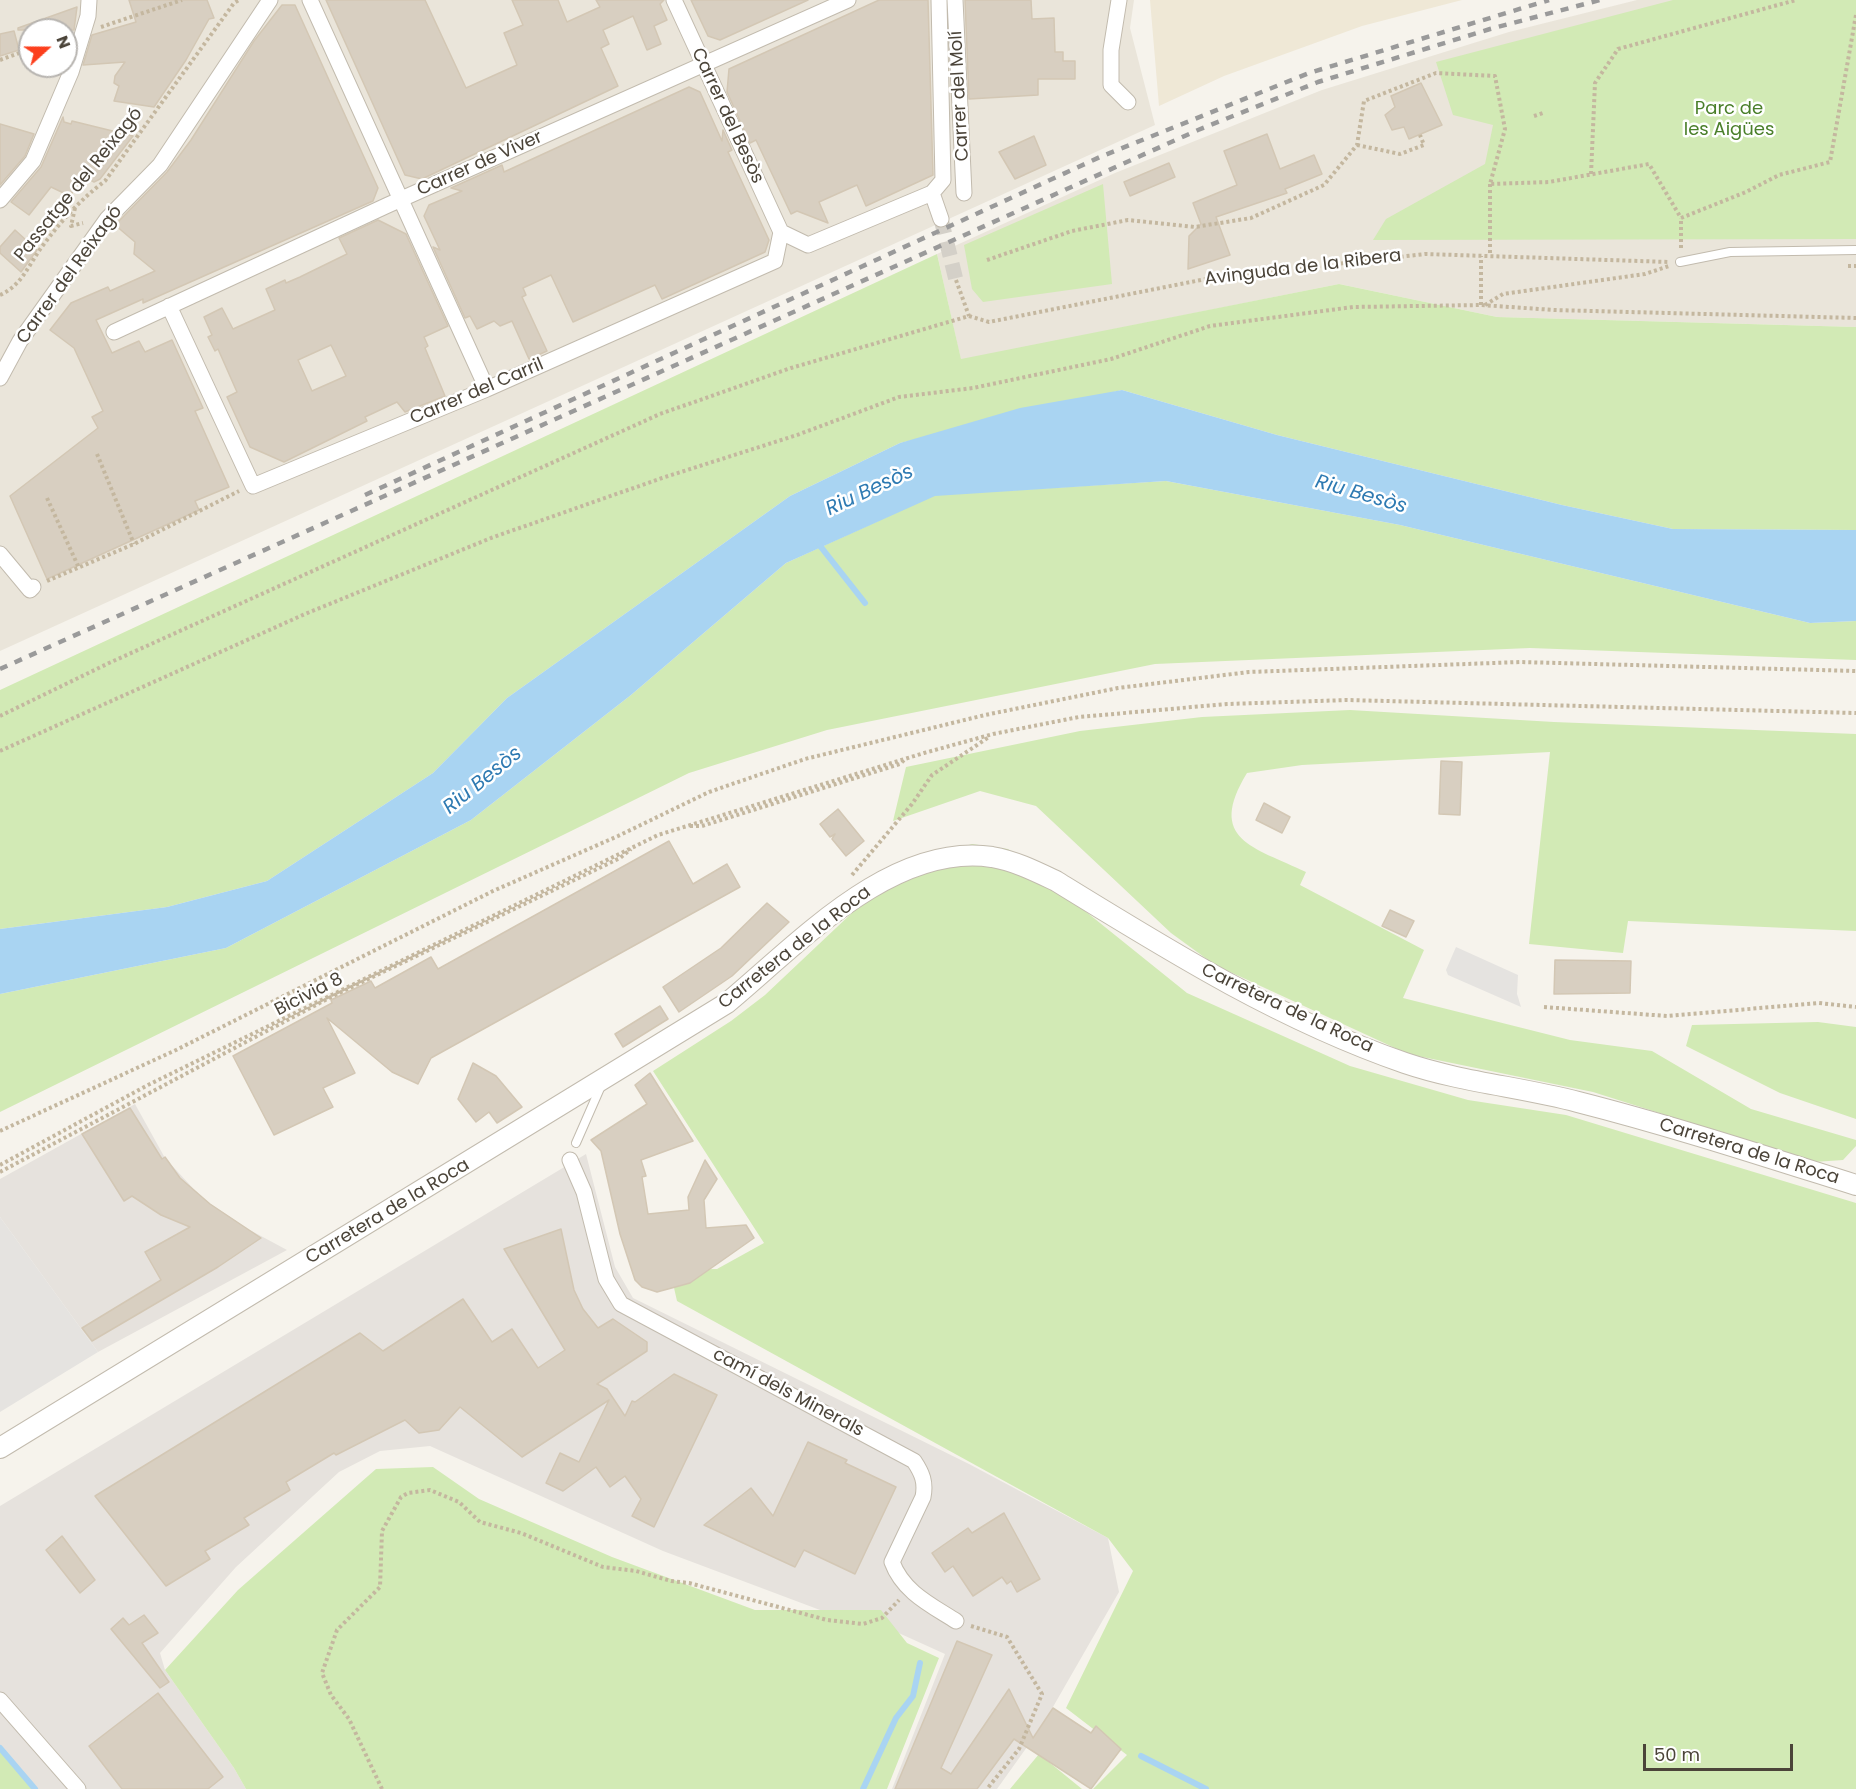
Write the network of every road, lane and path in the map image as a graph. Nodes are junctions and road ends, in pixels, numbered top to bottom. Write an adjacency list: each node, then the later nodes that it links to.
1 (88, 0): 26 (street)
2 (182, 0): 13 (path)
3 (239, 0): 28 (path, Passatge del Reixagó)
4 (270, 0): 47 (street, Carrer del Reixagó)
5 (310, 0): 27 (street)
6 (674, 0): 16 (street, Carrer del Besòs)
7 (848, 0): 16 (street, Carrer de Viver)
8 (939, 0): 24 (street, Carrer del Molí)
9 (955, 0): 25 (street, Carrer del Molí)
10 (1119, 0): 17 (street)
11 (1796, 0): 22 (path)
12 (1856, 15): 29 (path)
13 (94, 29)
14 (18, 53): 15 (path)
15 (0, 60)
16 (704, 66): 27 (street, Carrer de Viver); 32 (street, Carrer del Besòs)
17 (1128, 102)
18 (1543, 113): 19 (path)
19 (1534, 117)
20 (1420, 135): 21 (path)
21 (1357, 145): 23 (path); 36 (path)
22 (1591, 174): 23 (path); 29 (path)
23 (1490, 184): 35 (path)
24 (932, 193): 30 (street); 32 (street)
25 (964, 193)
26 (0, 200)
27 (400, 200): 43 (street, Carrer de Viver); 48 (street)
28 (76, 205): 31 (path); 41 (path, Passatge del Reixagó)
29 (1681, 218): 37 (path)
30 (941, 219)
31 (89, 221)
32 (781, 232): 48 (street, Carrer del Carril)
33 (1856, 250): 37 (lane)
34 (1481, 256): 35 (path, Avinguda de la Ribera); 42 (path); 44 (path, Avinguda de la Ribera)
35 (1490, 256): 37 (path, Avinguda de la Ribera)
36 (987, 260)
37 (1680, 262): 42 (path)
38 (1844, 266): 39 (path)
39 (1856, 266)
40 (956, 280): 44 (path)
41 (0, 295)
42 (1482, 305): 45 (path); 60 (path)
43 (169, 306): 46 (street, Carrer de Viver); 50 (street)
44 (969, 316): 58 (path)
45 (1856, 318)
46 (114, 332)
47 (0, 378)
48 (487, 389): 50 (street, Carrer del Carril)
49 (97, 454): 52 (path)
50 (253, 486): 52 (path)
51 (47, 498): 54 (path)
52 (134, 544): 54 (path)
53 (0, 554): 55 (street)
54 (79, 568): 55 (path)
55 (33, 587)
56 (1856, 672): 66 (path)
57 (1856, 712): 59 (path)
58 (0, 716)
59 (993, 734): 61 (path); 62 (path)
60 (0, 752)
61 (633, 846): 69 (path); 70 (path, Bicivia 8)
62 (855, 873)
63 (1544, 1007): 64 (path)
64 (1856, 1007)
65 (603, 1081): 67 (lane); 71 (street, Carretera de la Roca); 72 (street, Carretera de la Roca)
66 (0, 1131)
67 (576, 1143)
68 (570, 1160): 73 (street, camí dels Minerals)
69 (0, 1165)
70 (0, 1172)
71 (1856, 1185)
72 (0, 1448)
73 (906, 1586): 74 (street, camí dels Minerals); 77 (path)
74 (956, 1621): 78 (path)
75 (0, 1700): 76 (street)
76 (78, 1789)
77 (382, 1789)
78 (987, 1789)

